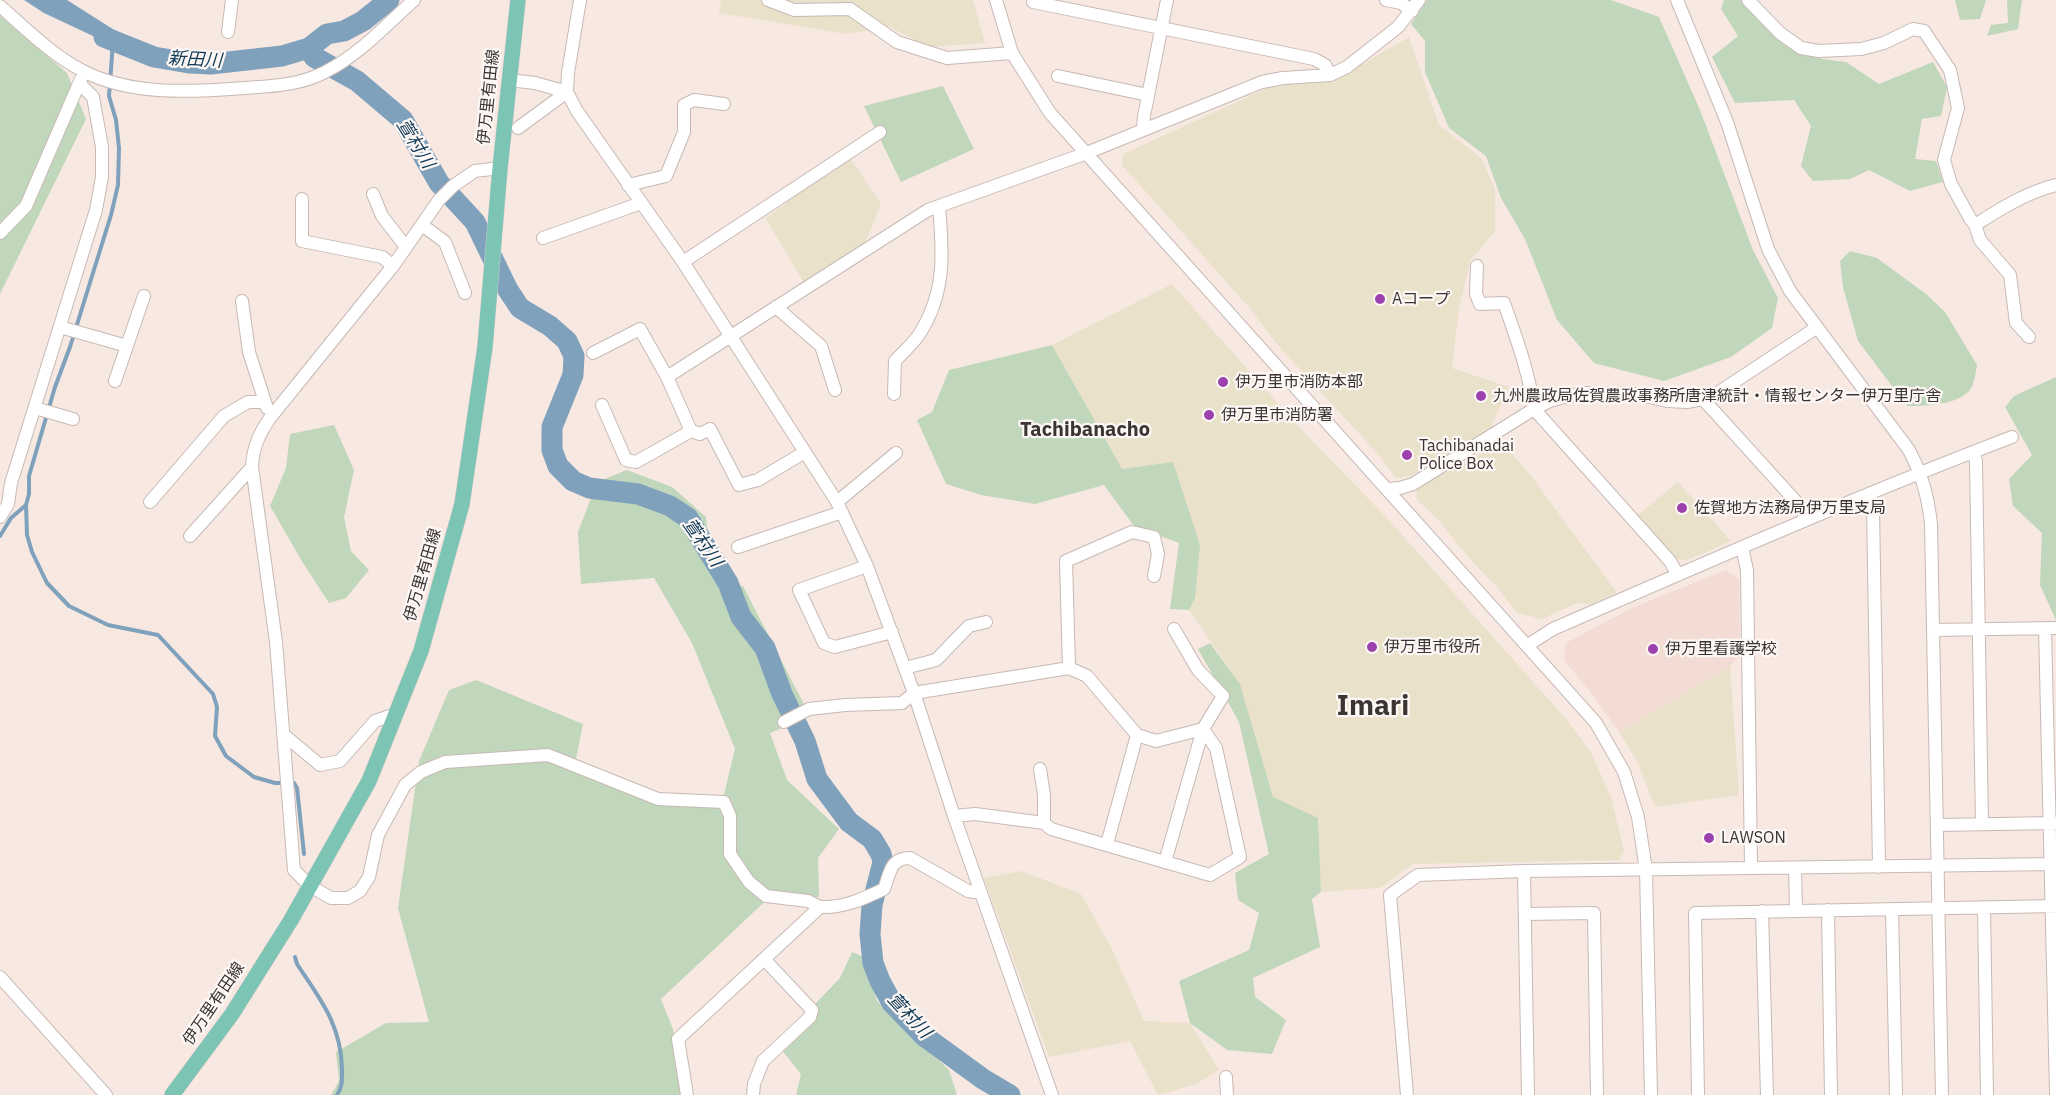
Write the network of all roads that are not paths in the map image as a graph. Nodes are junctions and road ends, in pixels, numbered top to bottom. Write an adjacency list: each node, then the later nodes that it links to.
1 (232, 0): 15 (street)
2 (414, 0): 17 (street)
3 (518, 0): 20 (main road, 伊万里有田線)
4 (580, 0): 22 (street)
5 (768, 0): 16 (street)
6 (996, 0): 16 (street)
7 (1167, 0): 14 (street)
8 (1386, 0): 12 (street)
9 (1677, 0): 49 (street)
10 (1749, 0): 37 (street)
11 (1033, 2): 14 (street)
12 (1416, 5): 18 (street)
13 (0, 6): 17 (street)
14 (1161, 28): 18 (street); 23 (street)
15 (228, 32)
16 (1012, 53): 28 (street)
17 (83, 71): 21 (street)
18 (1330, 75): 26 (street)
19 (1058, 76): 23 (street)
20 (509, 80): 22 (street); 29 (main road, 伊万里有田線)
21 (80, 84): 38 (street); 48 (street)
22 (567, 92): 25 (street); 30 (street)
23 (1148, 95): 26 (street)
24 (724, 104): 30 (street)
25 (518, 128)
26 (1143, 129): 28 (street)
27 (880, 132): 41 (street)
28 (1084, 154): 35 (street); 72 (street)
29 (500, 168): 36 (street); 94 (main road, 伊万里有田線)
30 (628, 184): 34 (street)
31 (2056, 185): 37 (street)
32 (373, 194): 40 (street)
33 (302, 199): 42 (street)
34 (641, 203): 39 (street); 41 (street)
35 (939, 206): 47 (street); 57 (street)
36 (422, 225): 40 (street); 44 (street)
37 (1975, 225): 51 (street)
38 (0, 233)
39 (543, 238)
40 (406, 247): 42 (street)
41 (683, 262): 50 (street)
42 (393, 266): 63 (street)
43 (1477, 266): 62 (street)
44 (465, 293)
45 (144, 296): 52 (street)
46 (242, 301): 59 (street)
47 (776, 307): 50 (street); 56 (street)
48 (60, 327): 52 (street); 61 (street)
49 (1816, 328): 58 (street); 71 (street)
50 (730, 336): 54 (street); 67 (street)
51 (2029, 337)
52 (127, 346): 55 (street)
53 (593, 353): 54 (street)
54 (667, 377): 65 (street)
55 (115, 381)
56 (835, 390)
57 (894, 394)
58 (1702, 399): 62 (street); 77 (street)
59 (265, 402): 63 (street); 74 (street)
60 (602, 405): 65 (street)
61 (35, 408): 64 (street); 76 (street)
62 (1534, 409): 72 (street); 82 (street)
63 (270, 418): 70 (street)
64 (73, 419)
65 (691, 431): 67 (street)
66 (2012, 437): 68 (street)
67 (805, 452): 75 (street)
68 (1973, 452): 71 (street); 87 (street)
69 (896, 453): 75 (street)
70 (252, 467): 78 (street); 97 (street)
71 (1920, 472): 73 (street); 88 (street)
72 (1388, 489): 90 (street)
73 (1870, 493): 77 (street); 109 (street)
74 (150, 502)
75 (839, 507): 79 (street); 81 (street)
76 (0, 517)
77 (1806, 519): 80 (street)
78 (190, 536)
79 (738, 547)
80 (1742, 547): 82 (street); 110 (street)
81 (867, 566): 89 (street); 89 (street)
82 (1678, 575): 90 (street)
83 (1154, 576): 92 (street)
84 (986, 622): 91 (street)
85 (2051, 628): 87 (street); 102 (street)
86 (1174, 629): 96 (street)
87 (1979, 629): 88 (street); 103 (street)
88 (1933, 630): 104 (street)
89 (892, 632): 91 (street)
90 (1528, 645): 112 (street)
91 (905, 668): 93 (street)
92 (1069, 668): 93 (street); 98 (street)
93 (914, 693): 95 (street); 100 (street)
94 (396, 714): 97 (street); 114 (main road, 伊万里有田線)
95 (784, 722)
96 (1203, 729): 98 (street); 106 (street); 106 (street)
97 (283, 734): 114 (street)
98 (1137, 735): 105 (street)
99 (1040, 769): 101 (street)
100 (954, 816): 101 (street); 115 (street)
101 (1044, 823): 105 (street)
102 (2053, 823): 103 (street); 107 (street)
103 (1982, 824): 104 (street)
104 (1937, 825): 108 (street)
105 (1107, 844): 106 (street)
106 (1165, 862)
107 (2053, 864): 108 (street); 116 (street)
108 (1937, 866): 109 (street); 119 (street)
109 (1879, 867): 111 (street)
110 (1751, 868): 111 (street); 112 (street)
111 (1795, 868): 123 (street)
112 (1646, 870): 113 (street); 138 (street)
113 (1524, 871): 124 (street); 135 (street)
114 (310, 886): 117 (street); 130 (main road, 伊万里有田線)
115 (981, 893): 117 (street); 133 (street)
116 (2054, 906): 118 (street); 128 (street)
117 (820, 907): 125 (street)
118 (1984, 907): 119 (street); 144 (street)
119 (1938, 908): 120 (street); 143 (street)
120 (1892, 909): 121 (street); 142 (street)
121 (1828, 910): 123 (street); 141 (street)
122 (1762, 911): 123 (street); 139 (street); 140 (street)
123 (1796, 911)
124 (1525, 914): 136 (street); 137 (street)
125 (764, 959): 131 (street); 132 (street)
126 (0, 977): 129 (street)
127 (1226, 1077): 134 (street)
128 (2056, 1093)
129 (106, 1095)
130 (172, 1095)
131 (687, 1095)
132 (753, 1095)
133 (1052, 1095)
134 (1227, 1095)
135 (1407, 1095)
136 (1528, 1095)
137 (1597, 1095)
138 (1651, 1095)
139 (1698, 1095)
140 (1767, 1095)
141 (1831, 1095)
142 (1896, 1095)
143 (1942, 1095)
144 (1987, 1095)

